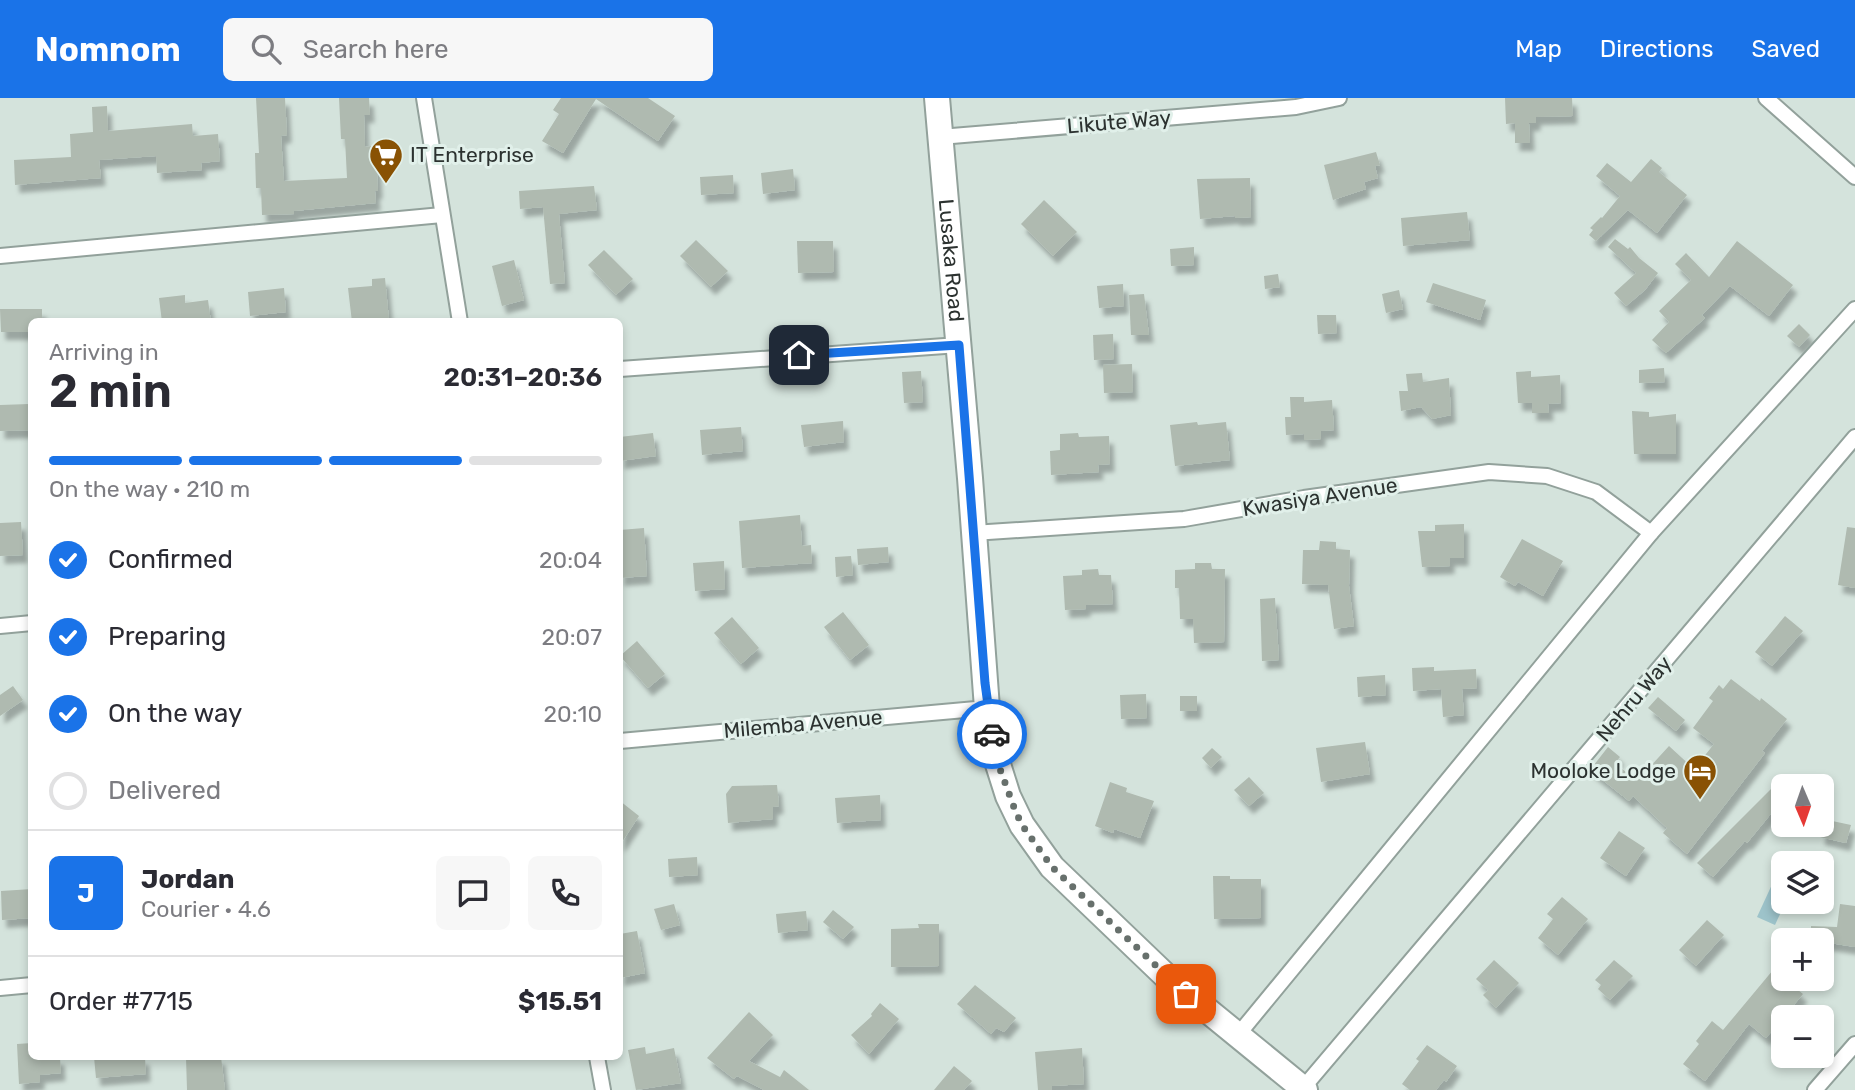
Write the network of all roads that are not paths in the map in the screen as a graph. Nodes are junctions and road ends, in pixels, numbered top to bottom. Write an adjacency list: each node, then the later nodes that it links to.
1 (424, 98): 7 (street)
2 (937, 98): 5 (highway, Lusaka Road)
3 (1339, 98): 5 (street, Likute Way)
4 (1766, 98): 6 (street)
5 (940, 137): 11 (highway, Lusaka Road)
6 (1855, 177)
7 (442, 215): 8 (street); 10 (street)
8 (0, 256)
9 (1855, 309): 15 (street)
10 (459, 318)
11 (959, 345): 12 (street); 14 (highway, Lusaka Road)
12 (623, 369)
13 (1855, 437): 25 (street, Nehru Way)
14 (973, 533): 15 (street, Kwasiya Avenue); 18 (highway, Lusaka Road)
15 (1651, 533): 22 (street)
16 (28, 623): 17 (street)
17 (0, 626)
18 (987, 708): 19 (street, Milemba Avenue); 22 (highway, Lusaka Road)
19 (623, 741)
20 (28, 985): 21 (street)
21 (0, 988)
22 (1237, 1036): 25 (highway, Lusaka Road)
23 (1855, 1044): 27 (street)
24 (598, 1060): 26 (street)
25 (1304, 1089)
26 (603, 1090)
27 (1815, 1090)

